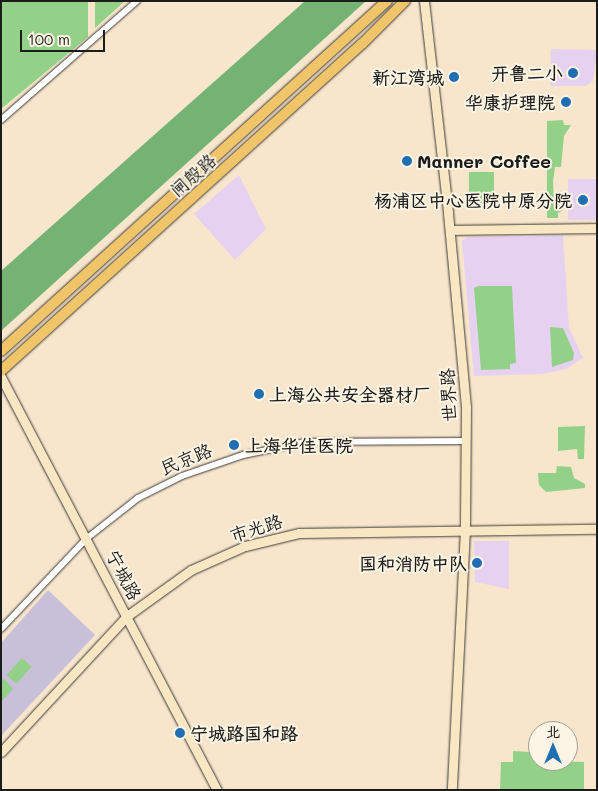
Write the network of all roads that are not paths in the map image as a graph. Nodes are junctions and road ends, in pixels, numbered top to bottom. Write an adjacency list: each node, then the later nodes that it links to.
1 (137, 1): 5 (street)
2 (387, 1): 8 (main road, 闸殷路)
3 (405, 1): 9 (main road, 闸殷路)
4 (424, 1): 7 (street, 世界路)
5 (1, 120)
6 (597, 228): 7 (street)
7 (450, 230): 13 (street, 世界路)
8 (21, 333): 9 (main road); 10 (main road, 闸殷路)
9 (35, 338): 11 (main road, 闸殷路)
10 (1, 351)
11 (1, 371)
12 (1, 377): 16 (street, 宁城路)
13 (466, 441): 14 (street, 世界路); 16 (street, 民京路)
14 (464, 529): 15 (street, 市光路); 17 (street, 市光路); 21 (street, 世界路)
15 (597, 529)
16 (86, 538): 17 (street, 宁城路); 18 (street, 民京路)
17 (127, 616): 19 (street, 市光路); 20 (street, 宁城路)
18 (1, 629)
19 (1, 752)
20 (217, 790)
21 (452, 790)

